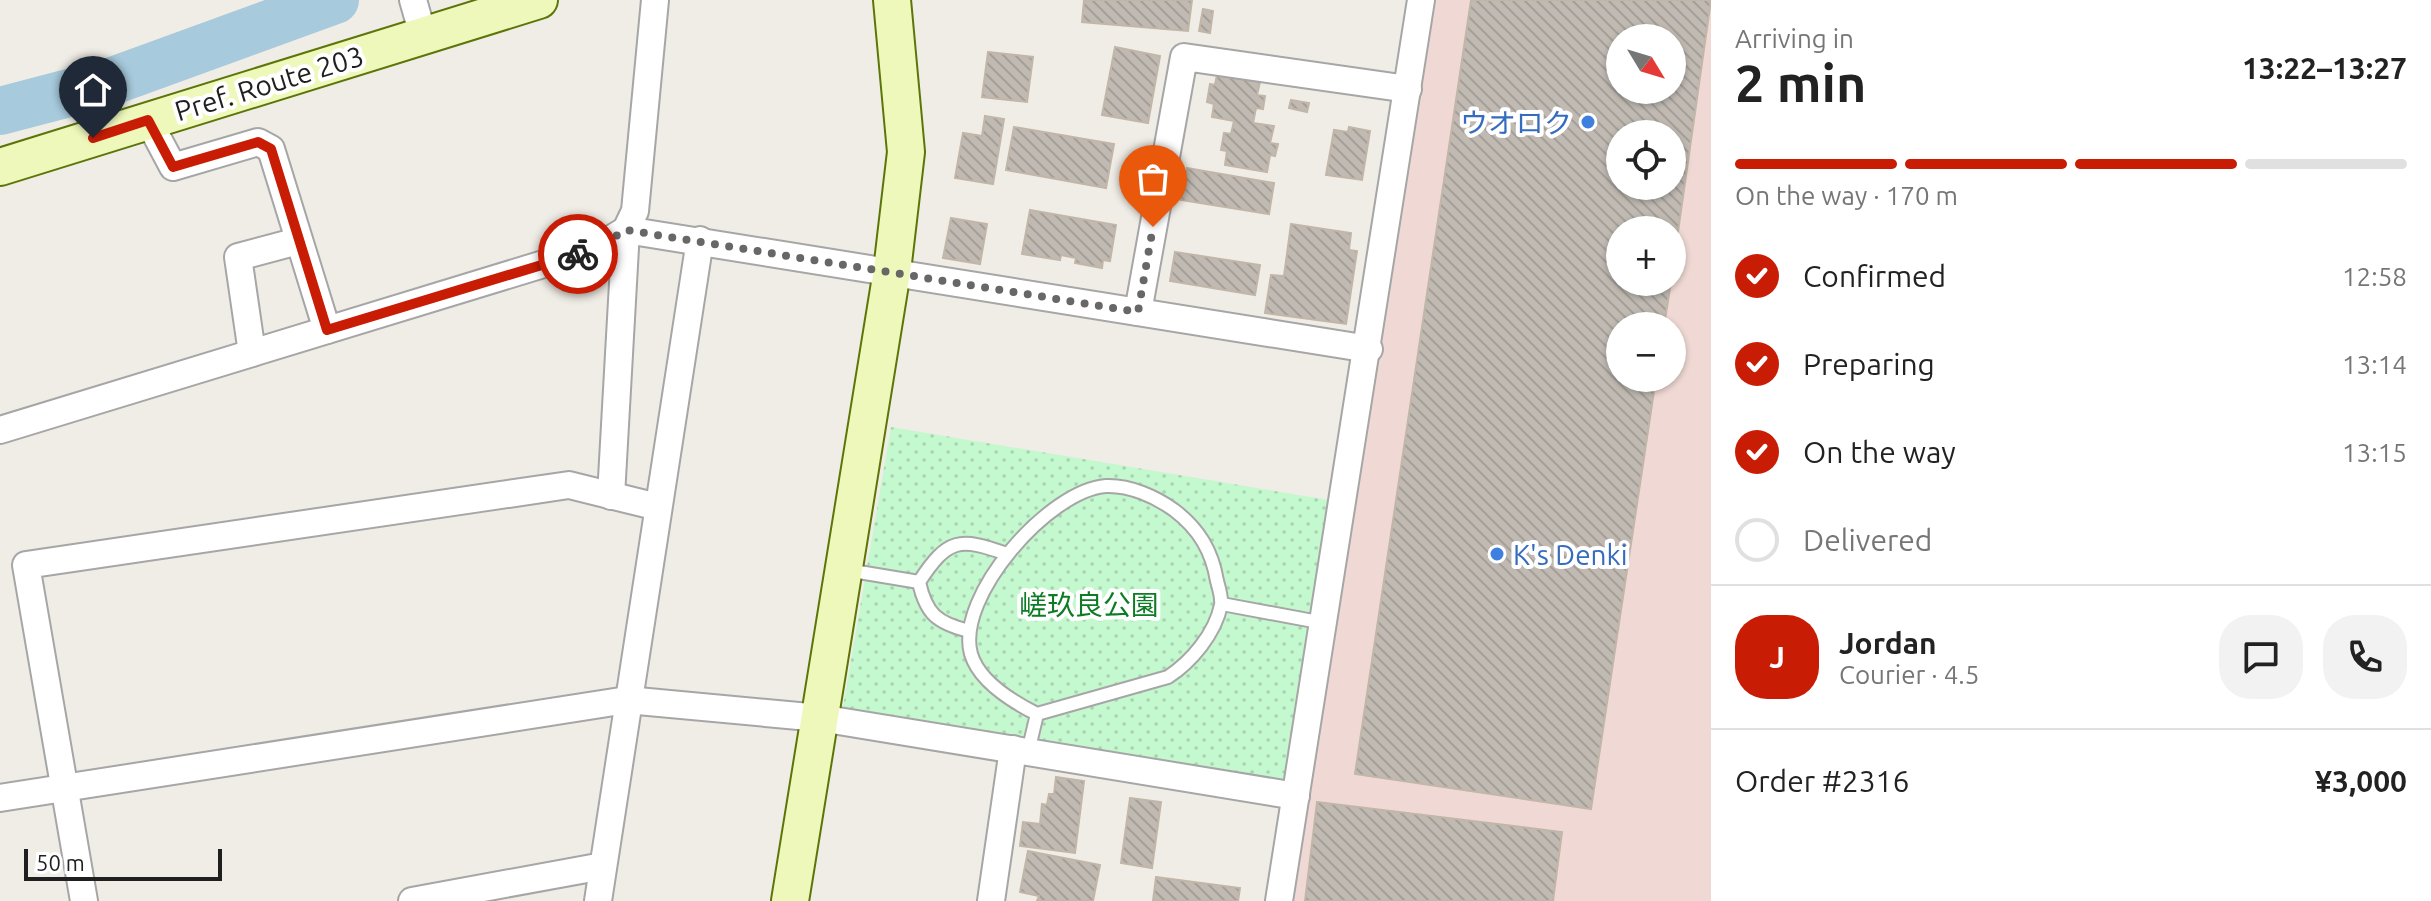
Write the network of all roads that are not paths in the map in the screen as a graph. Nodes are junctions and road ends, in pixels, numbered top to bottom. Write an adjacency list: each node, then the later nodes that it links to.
1 (413, 0): 6 (street)
2 (539, 0): 6 (street, Pref. Route 203)
3 (655, 0): 10 (street)
4 (892, 0): 13 (street)
5 (1421, 0): 7 (street)
6 (423, 35): 8 (street, Pref. Route 203)
7 (1408, 89): 14 (street); 16 (street)
8 (148, 120): 9 (street, Pref. Route 203); 12 (street)
9 (0, 167)
10 (626, 230): 11 (street); 15 (street); 19 (street)
11 (700, 240): 13 (street); 20 (street)
12 (298, 241): 15 (street); 17 (street)
13 (892, 271): 14 (street); 22 (street)
14 (1138, 312): 16 (street)
15 (327, 330): 17 (street)
16 (1369, 349): 25 (street)
17 (252, 353): 18 (street)
18 (0, 430)
19 (611, 496): 20 (street); 31 (street)
20 (658, 507): 27 (street)
21 (1007, 554): 23 (lane); 24 (lane); 26 (lane)
22 (844, 570): 23 (lane); 29 (street)
23 (919, 582): 26 (lane)
24 (1222, 604): 25 (lane); 28 (lane)
25 (1324, 623): 32 (street)
26 (969, 631): 28 (lane)
27 (627, 700): 29 (street); 31 (street); 34 (street)
28 (1037, 714): 30 (lane)
29 (820, 718): 30 (street); 38 (street)
30 (1020, 751): 32 (street); 39 (street)
31 (64, 787): 33 (street); 35 (street)
32 (1296, 796): 40 (street)
33 (0, 798)
34 (603, 866): 36 (street); 37 (street)
35 (84, 901)
36 (412, 901)
37 (598, 901)
38 (790, 901)
39 (991, 901)
40 (1279, 901)

